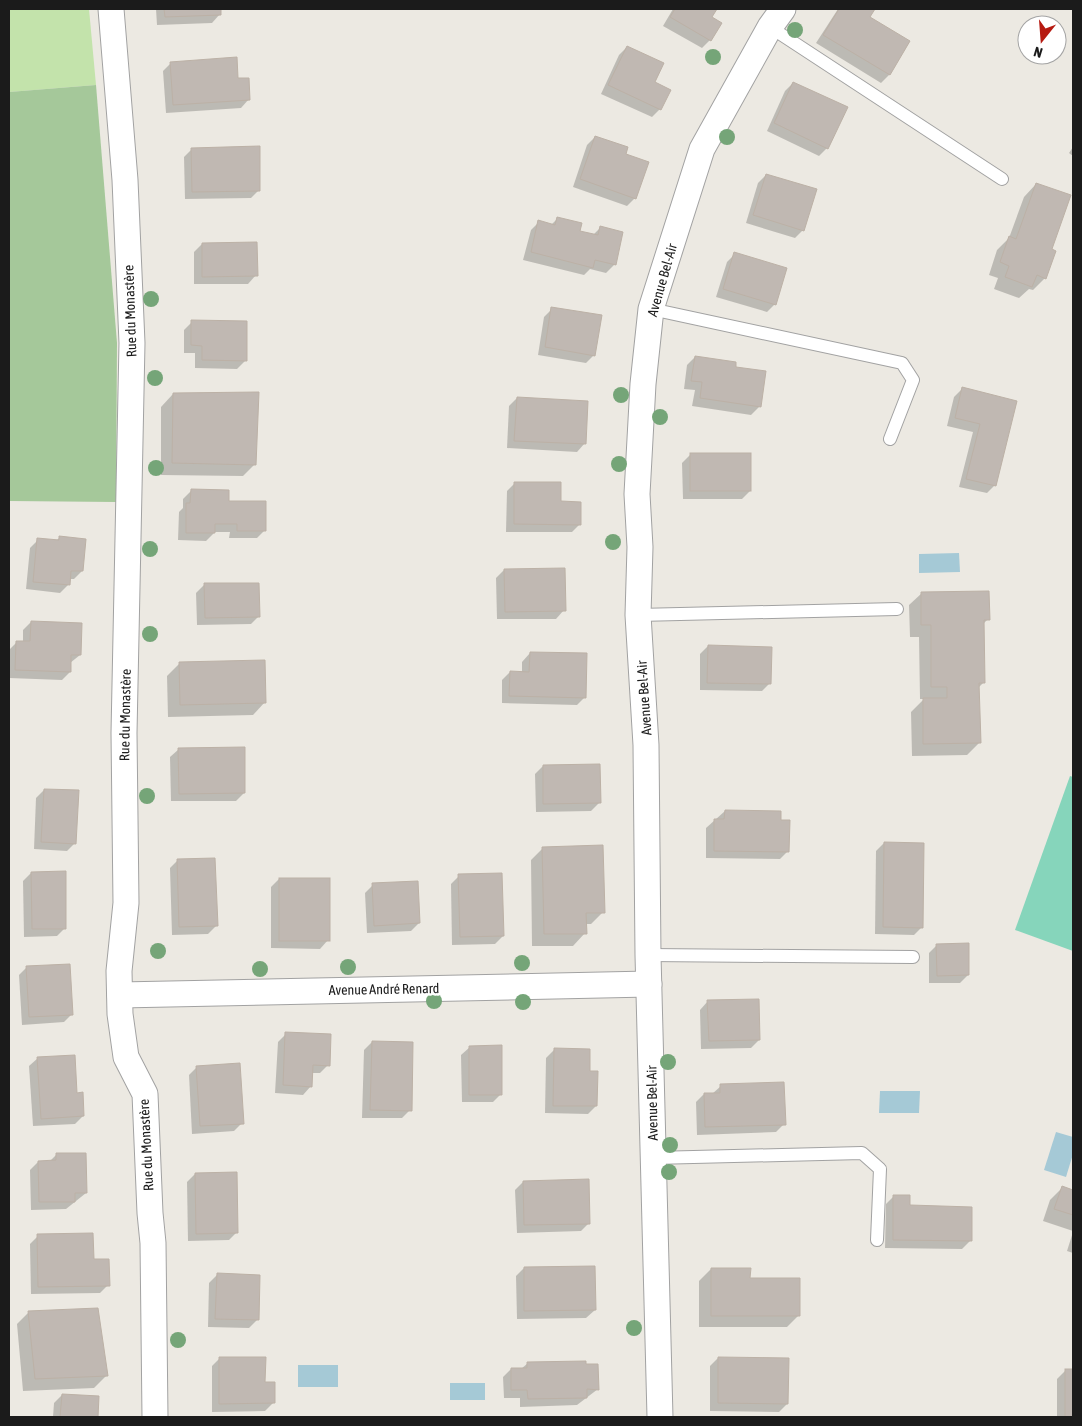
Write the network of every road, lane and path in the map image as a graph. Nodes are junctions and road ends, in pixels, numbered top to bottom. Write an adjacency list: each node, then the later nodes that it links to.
1 (111, 9): 11 (street, Rue du Monastère)
2 (777, 18): 3 (lane); 4 (street, Avenue Bel-Air)
3 (1002, 179)
4 (651, 308): 5 (lane); 7 (street, Avenue Bel-Air)
5 (890, 439)
6 (897, 609): 7 (lane)
7 (638, 615): 8 (street, Avenue Bel-Air)
8 (648, 955): 9 (lane); 10 (street, Avenue Bel-Air)
9 (913, 958)
10 (649, 984): 11 (street, Avenue André Renard); 12 (street, Avenue Bel-Air)
11 (120, 995): 14 (street, Rue du Monastère)
12 (654, 1158): 13 (lane); 15 (street, Avenue Bel-Air)
13 (877, 1240)
14 (155, 1417)
15 (660, 1417)

